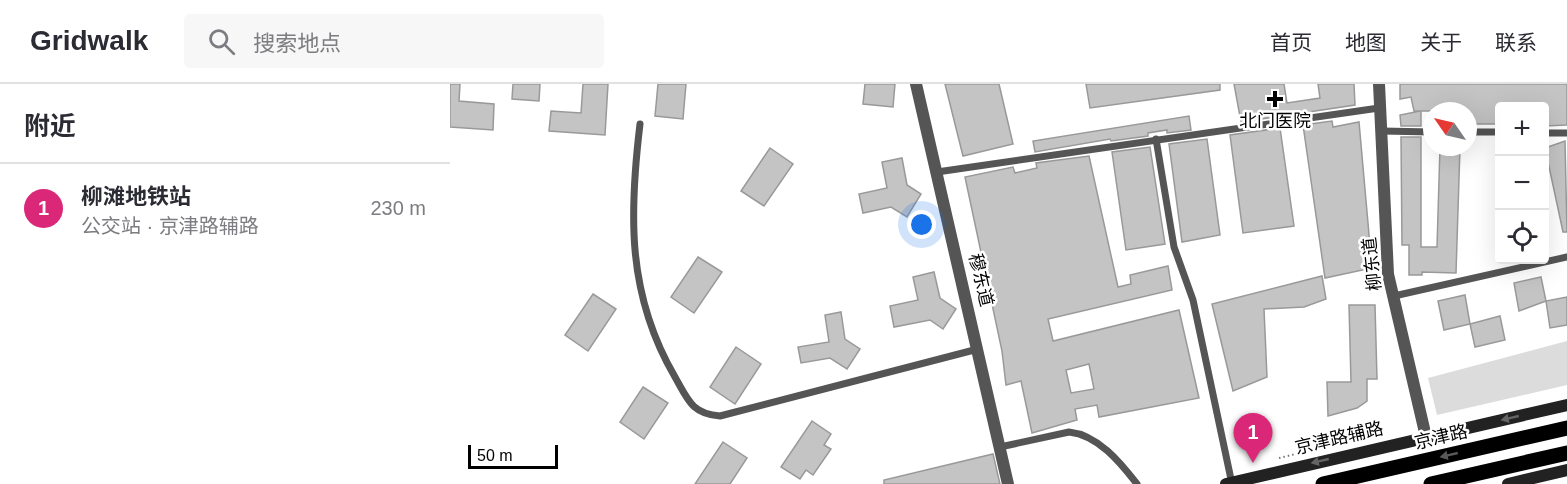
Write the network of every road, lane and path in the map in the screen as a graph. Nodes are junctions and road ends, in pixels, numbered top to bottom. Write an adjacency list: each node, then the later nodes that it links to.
1 (916, 84): 12 (street, 穆东道)
2 (1379, 84): 3 (street, 柳东道)
3 (1379, 108): 5 (street, 柳东道); 11 (lane)
4 (640, 124): 15 (lane)
5 (1382, 131): 6 (lane); 14 (street, 柳东道)
6 (1423, 132)
7 (1477, 132): 8 (lane)
8 (1495, 132)
9 (1549, 133): 10 (lane)
10 (1567, 133)
11 (1156, 140): 12 (lane); 27 (lane)
12 (937, 172): 15 (street, 穆东道)
13 (1567, 257): 14 (lane)
14 (1394, 296): 19 (street, 柳东道)
15 (978, 348): 20 (street, 穆东道)
16 (1567, 405): 19 (street, 京津路辅路, one-way to 19)
17 (1567, 428): 28 (main road, 京津路, one-way to 28)
18 (1365, 431): 22 (path)
19 (1426, 436): 24 (street, 京津路辅路, one-way to 24)
20 (1000, 447): 25 (street, 穆东道); 26 (lane)
21 (1567, 453): 29 (main road)
22 (1279, 458)
23 (1567, 470): 30 (street)
24 (1251, 480): 27 (street, 京津路辅路)
25 (1008, 484)
26 (1137, 484)
27 (1230, 484)
28 (1323, 484)
29 (1431, 484)
30 (1508, 484)

